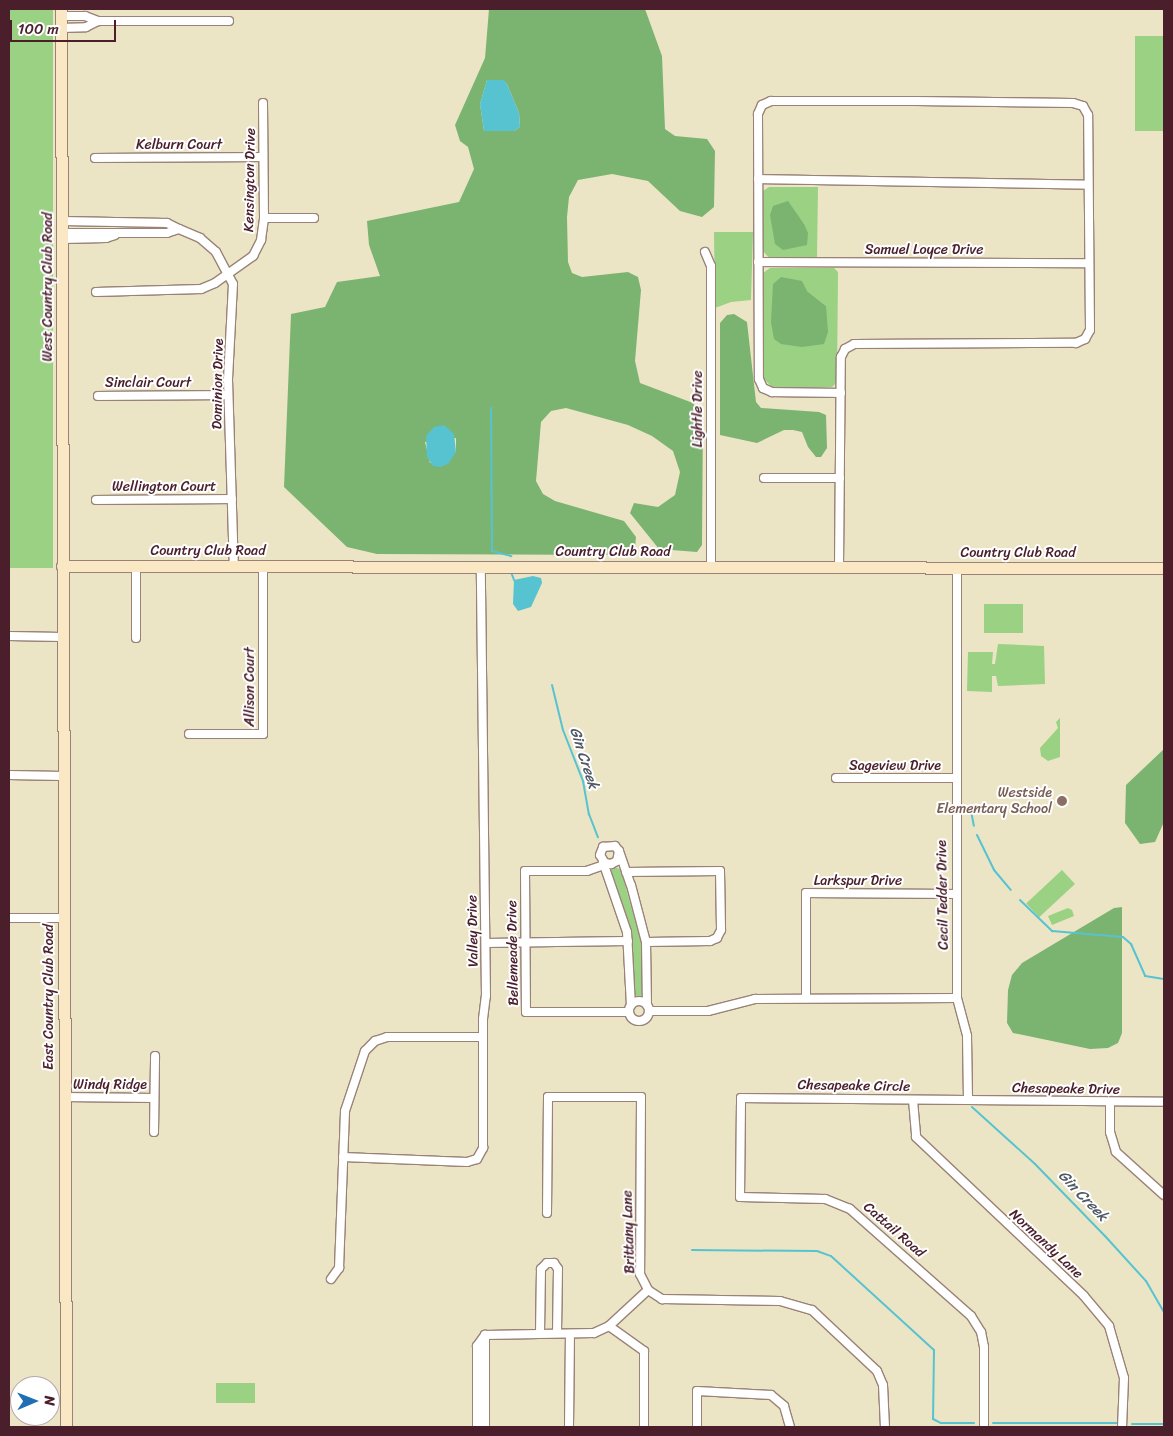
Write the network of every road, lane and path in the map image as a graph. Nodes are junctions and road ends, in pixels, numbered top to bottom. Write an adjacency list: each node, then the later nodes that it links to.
1 (61, 17): 2 (street); 2 (street); 12 (street, West Country Club Road)
2 (98, 21): 3 (street)
3 (229, 21)
4 (263, 102): 5 (street, Kensington Drive)
5 (264, 157): 6 (street, Kelburn Court); 9 (street, Kensington Drive)
6 (95, 158)
7 (758, 179): 8 (street); 8 (street); 14 (street)
8 (1088, 185): 15 (street)
9 (264, 218): 10 (street); 16 (street, Kensington Drive)
10 (314, 218)
11 (179, 229): 12 (street, Dominion Drive); 12 (street); 16 (street, Dominion Drive)
12 (63, 231): 25 (street, West Country Club Road)
13 (705, 252): 30 (street, Lightle Drive)
14 (758, 262): 15 (street, Samuel Loyce Drive); 18 (street)
15 (1089, 263): 18 (street)
16 (228, 273): 17 (street, Kensington Drive); 20 (street, Dominion Drive)
17 (96, 292)
18 (840, 392): 22 (street)
19 (98, 396): 20 (street, Sinclair Court)
20 (228, 396): 23 (street, Dominion Drive)
21 (764, 478): 22 (street)
22 (840, 478): 31 (street)
23 (232, 499): 24 (street, Wellington Court); 27 (street, Dominion Drive)
24 (96, 500)
25 (62, 566): 26 (street, Country Club Road); 35 (street, East Country Club Road)
26 (136, 566): 27 (street, Country Club Road); 36 (street)
27 (234, 566): 28 (street, Country Club Road)
28 (263, 566): 29 (street, Country Club Road); 37 (street, Allison Court)
29 (480, 567): 30 (street, Country Club Road); 51 (street, Valley Drive)
30 (711, 567): 31 (street, Country Club Road)
31 (839, 568): 32 (street, Country Club Road)
32 (957, 568): 33 (street, Country Club Road); 41 (street, Cecil Tedder Drive)
33 (1164, 568)
34 (9, 636): 35 (street)
35 (62, 637): 39 (street, East Country Club Road)
36 (136, 638)
37 (188, 734)
38 (9, 775): 39 (street)
39 (63, 776): 47 (street, East Country Club Road)
40 (836, 778): 41 (street, Sageview Drive)
41 (955, 778): 45 (street, Cecil Tedder Drive)
42 (619, 851): 43 (street); 43 (street); 44 (street)
43 (602, 862): 48 (street); 49 (street, Bellemeade Drive)
44 (626, 872): 50 (street); 50 (street)
45 (955, 894): 52 (street, Larkspur Drive); 53 (street, Cecil Tedder Drive)
46 (9, 918): 47 (street)
47 (64, 918): 58 (street, East Country Club Road)
48 (628, 941): 49 (street); 55 (street)
49 (525, 942): 51 (street); 55 (street, Bellemeade Drive)
50 (646, 942): 54 (street)
51 (486, 943): 56 (street, Valley Drive)
52 (806, 998): 53 (street); 54 (street)
53 (957, 998): 62 (street, Cecil Tedder Drive)
54 (648, 1008): 55 (street); 55 (street)
55 (630, 1009)
56 (483, 1037): 66 (street); 66 (street, Valley Drive)
57 (154, 1056): 59 (street, Windy Ridge)
58 (64, 1097): 59 (street, Windy Ridge); 76 (street, East Country Club Road)
59 (154, 1098): 65 (street, Windy Ridge)
60 (741, 1098): 61 (street, Chesapeake Circle); 84 (street, Cattail Road)
61 (913, 1100): 62 (street, Chesapeake Circle); 85 (street, Normandy Lane)
62 (968, 1100): 63 (street, Chesapeake Drive)
63 (1110, 1102): 64 (street, Chesapeake Drive); 67 (street)
64 (1164, 1102)
65 (154, 1132)
66 (343, 1157): 69 (street)
67 (1164, 1195)
68 (547, 1213): 70 (street, Brittany Lane)
69 (331, 1279)
70 (648, 1290): 71 (street); 83 (street, Brittany Lane)
71 (609, 1326): 74 (street); 80 (street)
72 (540, 1333): 73 (street); 73 (street); 75 (street)
73 (557, 1334): 74 (street)
74 (570, 1334): 79 (street)
75 (485, 1335): 77 (street); 78 (street)
76 (66, 1427)
77 (476, 1427)
78 (485, 1427)
79 (568, 1427)
80 (644, 1427)
81 (696, 1427): 82 (street)
82 (790, 1427)
83 (885, 1427)
84 (984, 1427)
85 (1122, 1427)

